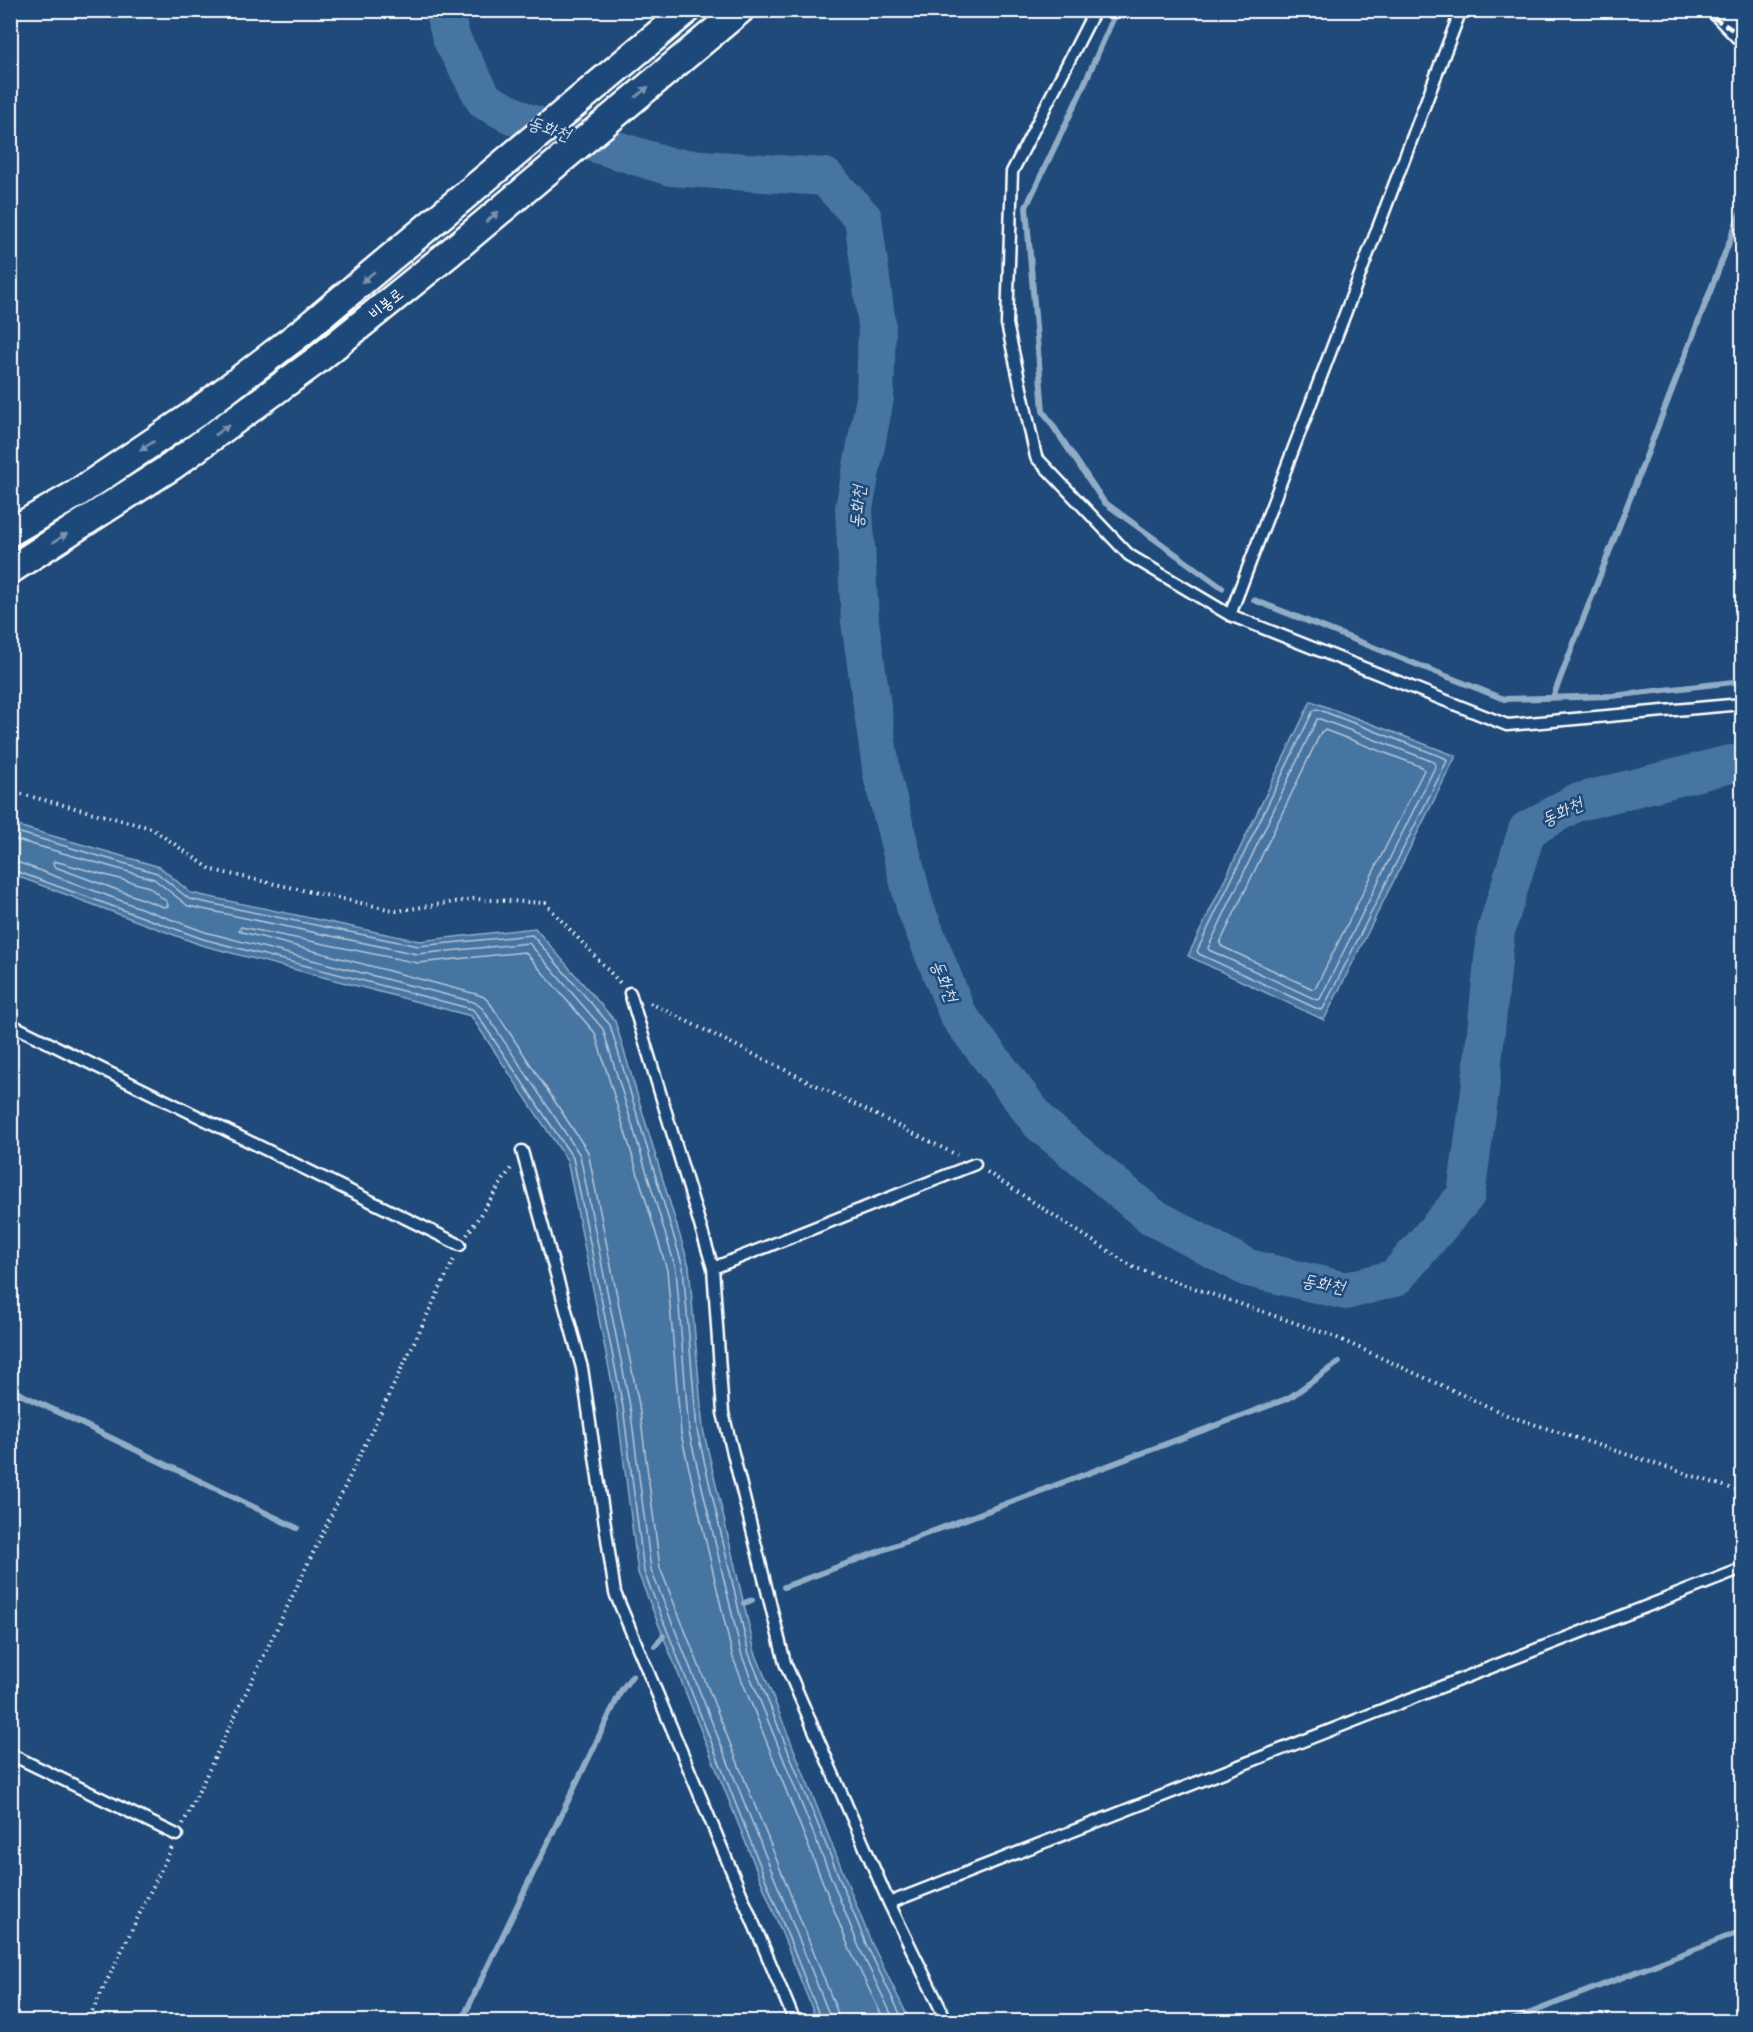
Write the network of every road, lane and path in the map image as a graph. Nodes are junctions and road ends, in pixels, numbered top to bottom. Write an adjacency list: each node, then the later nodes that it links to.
1 (687, 10): 7 (street, 비봉로, one-way to 7)
2 (740, 10): 8 (street, 비봉로, one-way to 2)
3 (1095, 10): 9 (lane)
4 (1461, 10): 9 (lane)
5 (1718, 10): 6 (street)
6 (1743, 35)
7 (10, 532)
8 (10, 570)
9 (1230, 615): 10 (lane)
10 (1743, 705)
11 (10, 791): 12 (path)
12 (630, 993): 15 (path); 17 (lane)
13 (10, 1024): 16 (lane)
14 (522, 1152): 16 (path); 24 (lane)
15 (975, 1164): 17 (lane); 18 (path)
16 (460, 1245): 21 (path)
17 (714, 1268): 22 (lane)
18 (1743, 1492)
19 (1743, 1569): 22 (lane)
20 (10, 1754): 21 (lane)
21 (177, 1835): 23 (path)
22 (889, 1903): 25 (lane)
23 (87, 2022)
24 (795, 2022)
25 (947, 2022)

